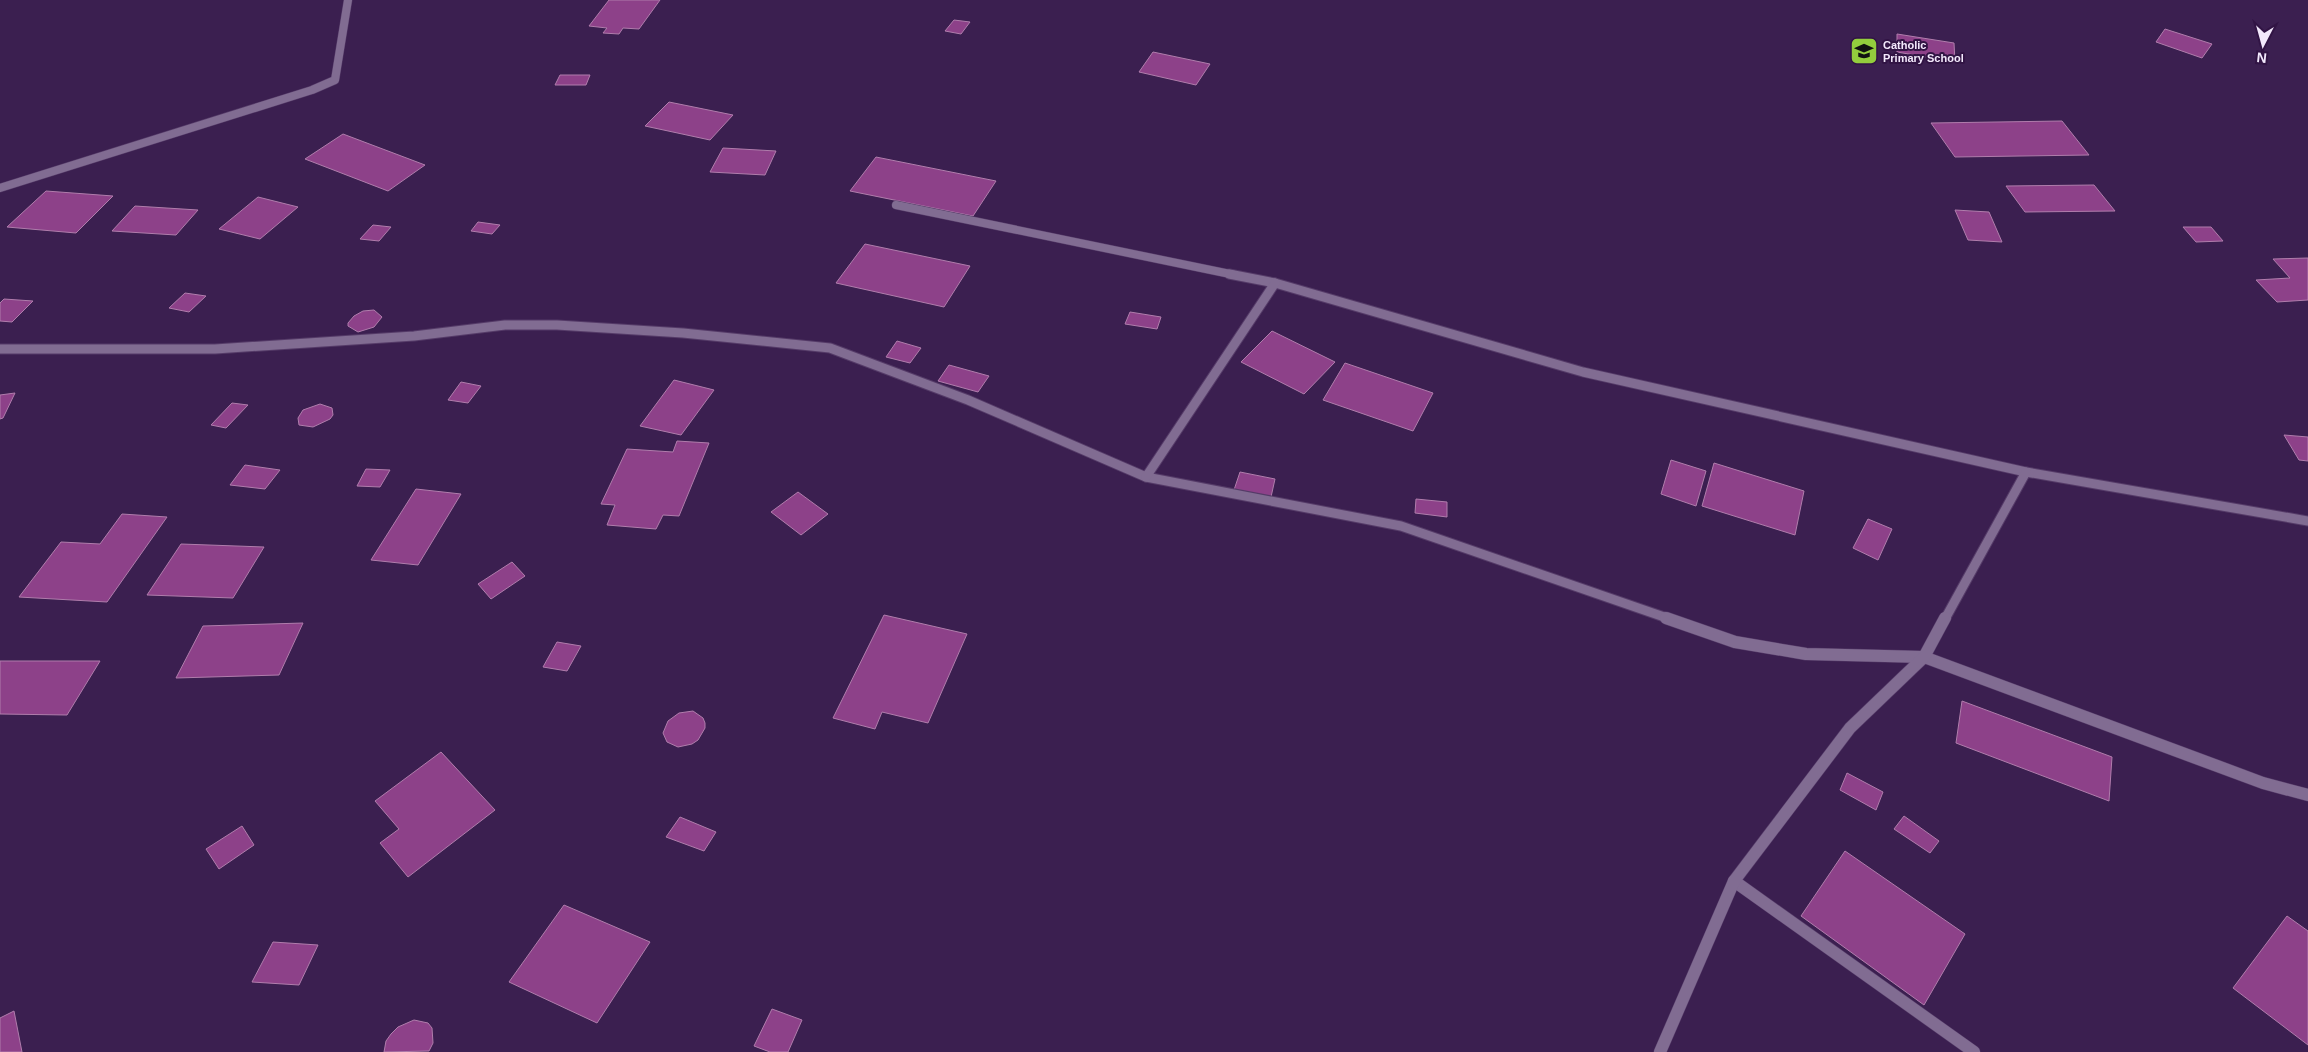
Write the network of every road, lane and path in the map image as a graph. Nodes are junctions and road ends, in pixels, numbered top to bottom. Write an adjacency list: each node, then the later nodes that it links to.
1 (348, 0): 2 (street)
2 (0, 188)
3 (896, 205): 4 (street)
4 (1275, 283): 6 (street); 7 (street)
5 (0, 349): 7 (street)
6 (2026, 472): 8 (street); 9 (street)
7 (1146, 476): 9 (street)
8 (2308, 521)
9 (1924, 657): 10 (street); 11 (street)
10 (2308, 795)
11 (1734, 881): 12 (street); 13 (street)
12 (1660, 1052)
13 (1974, 1052)

